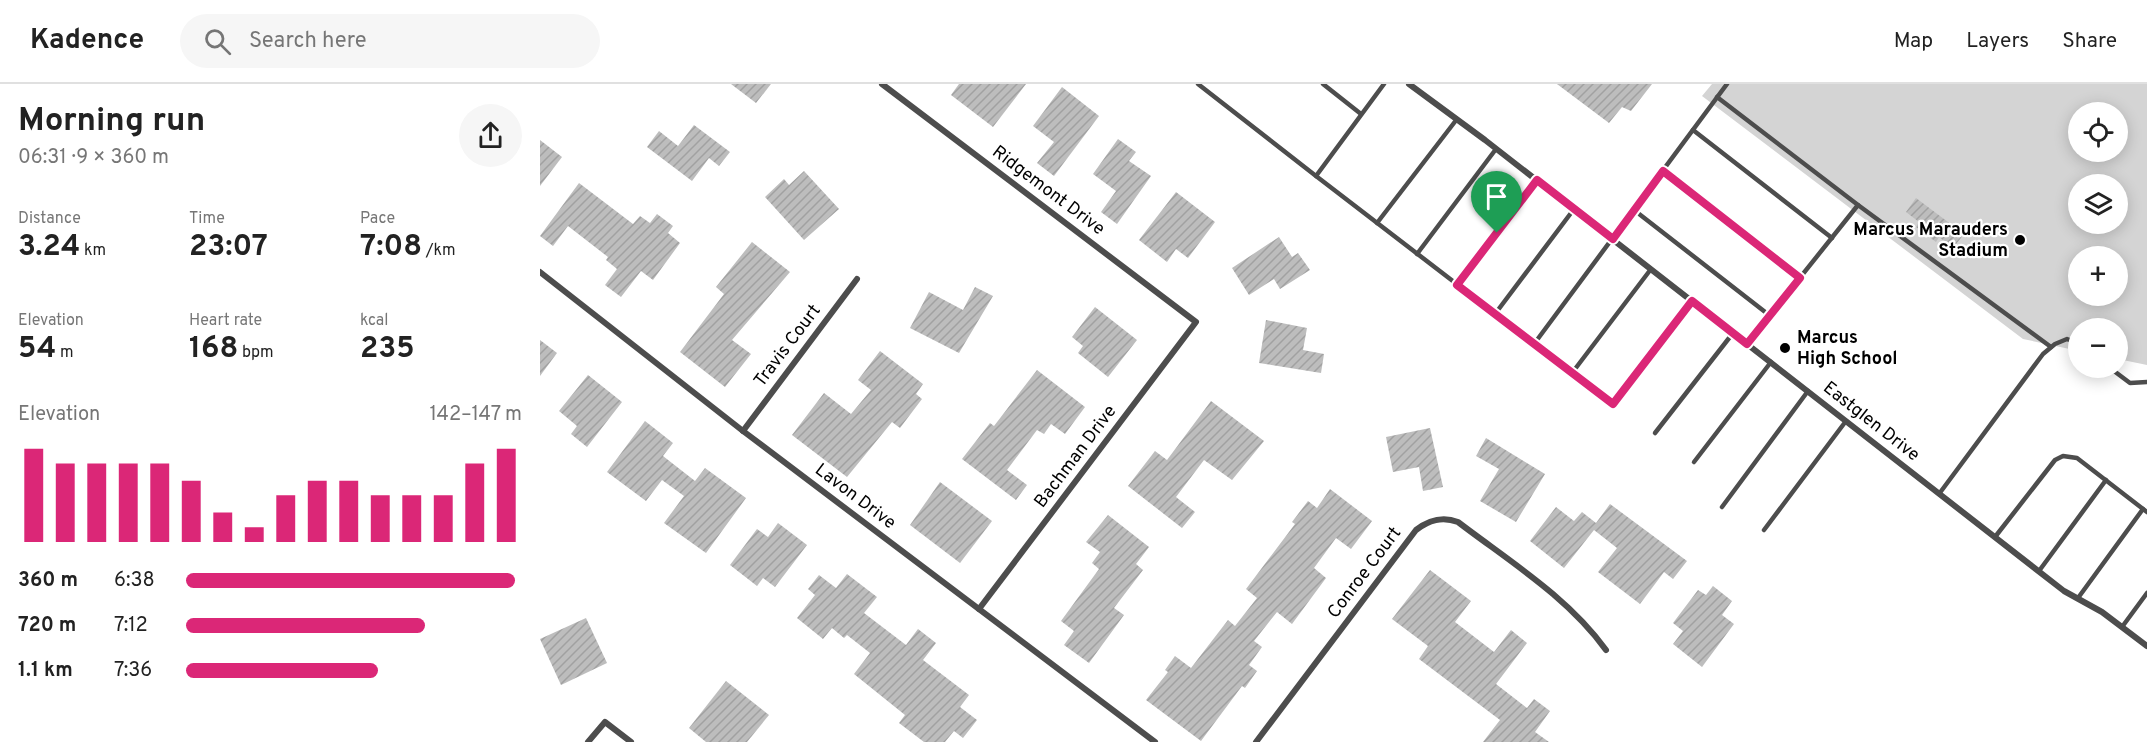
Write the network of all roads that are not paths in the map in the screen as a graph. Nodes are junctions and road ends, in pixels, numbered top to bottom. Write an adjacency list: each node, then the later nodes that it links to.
1 (882, 84): 30 (street, Ridgemont Drive)
2 (1198, 84): 13 (lane)
3 (1323, 84): 8 (lane)
4 (1384, 84): 8 (lane)
5 (1409, 84): 9 (street, Eastglen Drive)
6 (1727, 84): 7 (lane)
7 (1717, 97): 10 (lane); 15 (lane)
8 (1362, 114): 13 (lane)
9 (1457, 119): 11 (street, Eastglen Drive); 18 (lane)
10 (1693, 130): 12 (lane); 19 (lane)
11 (1496, 149): 14 (street, Eastglen Drive); 21 (lane)
12 (1663, 171): 17 (lane); 24 (lane)
13 (1316, 176): 18 (lane)
14 (1537, 180): 16 (street, Eastglen Drive); 26 (lane)
15 (1858, 205): 19 (lane); 35 (lane)
16 (1574, 209): 20 (street, Eastglen Drive); 28 (lane)
17 (1634, 210): 20 (lane); 29 (lane)
18 (1377, 224): 21 (lane)
19 (1832, 238): 24 (lane)
20 (1613, 239): 22 (street, Eastglen Drive); 33 (lane)
21 (1417, 254): 26 (lane)
22 (1651, 269): 27 (street, Eastglen Drive); 37 (lane)
23 (540, 272): 42 (street, Lavon Drive)
24 (1800, 278): 29 (lane)
25 (857, 279): 42 (street, Travis Court)
26 (1457, 285): 28 (lane)
27 (1692, 301): 31 (street, Eastglen Drive); 37 (lane)
28 (1495, 314): 33 (lane)
29 (1769, 315): 34 (lane)
30 (1196, 322): 54 (street, Bachman Drive)
31 (1733, 333): 34 (street, Eastglen Drive); 43 (lane)
32 (2068, 339): 35 (lane)
33 (1534, 344): 37 (lane)
34 (1747, 344): 36 (street, Eastglen Drive)
35 (2051, 347): 46 (lane)
36 (1771, 362): 40 (street, Eastglen Drive); 44 (lane)
37 (1572, 373)
38 (2123, 378): 39 (lane)
39 (2147, 382)
40 (1808, 391): 41 (street, Eastglen Drive); 47 (lane)
41 (1846, 421): 46 (street, Eastglen Drive); 49 (lane)
42 (743, 431): 54 (street, Lavon Drive)
43 (1655, 433)
44 (1694, 462)
45 (2106, 480): 48 (lane); 50 (lane); 51 (lane)
46 (1939, 494): 50 (street, Eastglen Drive)
47 (1722, 507)
48 (2145, 510): 53 (lane)
49 (1764, 530)
50 (1995, 537): 51 (street, Eastglen Drive)
51 (2039, 571): 53 (street, Eastglen Drive)
52 (2147, 593): 55 (lane)
53 (2078, 598): 55 (street, Eastglen Drive)
54 (979, 609): 60 (street, Lavon Drive)
55 (2122, 627): 56 (street, Eastglen Drive)
56 (2147, 646)
57 (1606, 650): 61 (street, Conroe Court)
58 (588, 742): 59 (street)
59 (631, 742)
60 (1155, 742)
61 (1256, 742)

